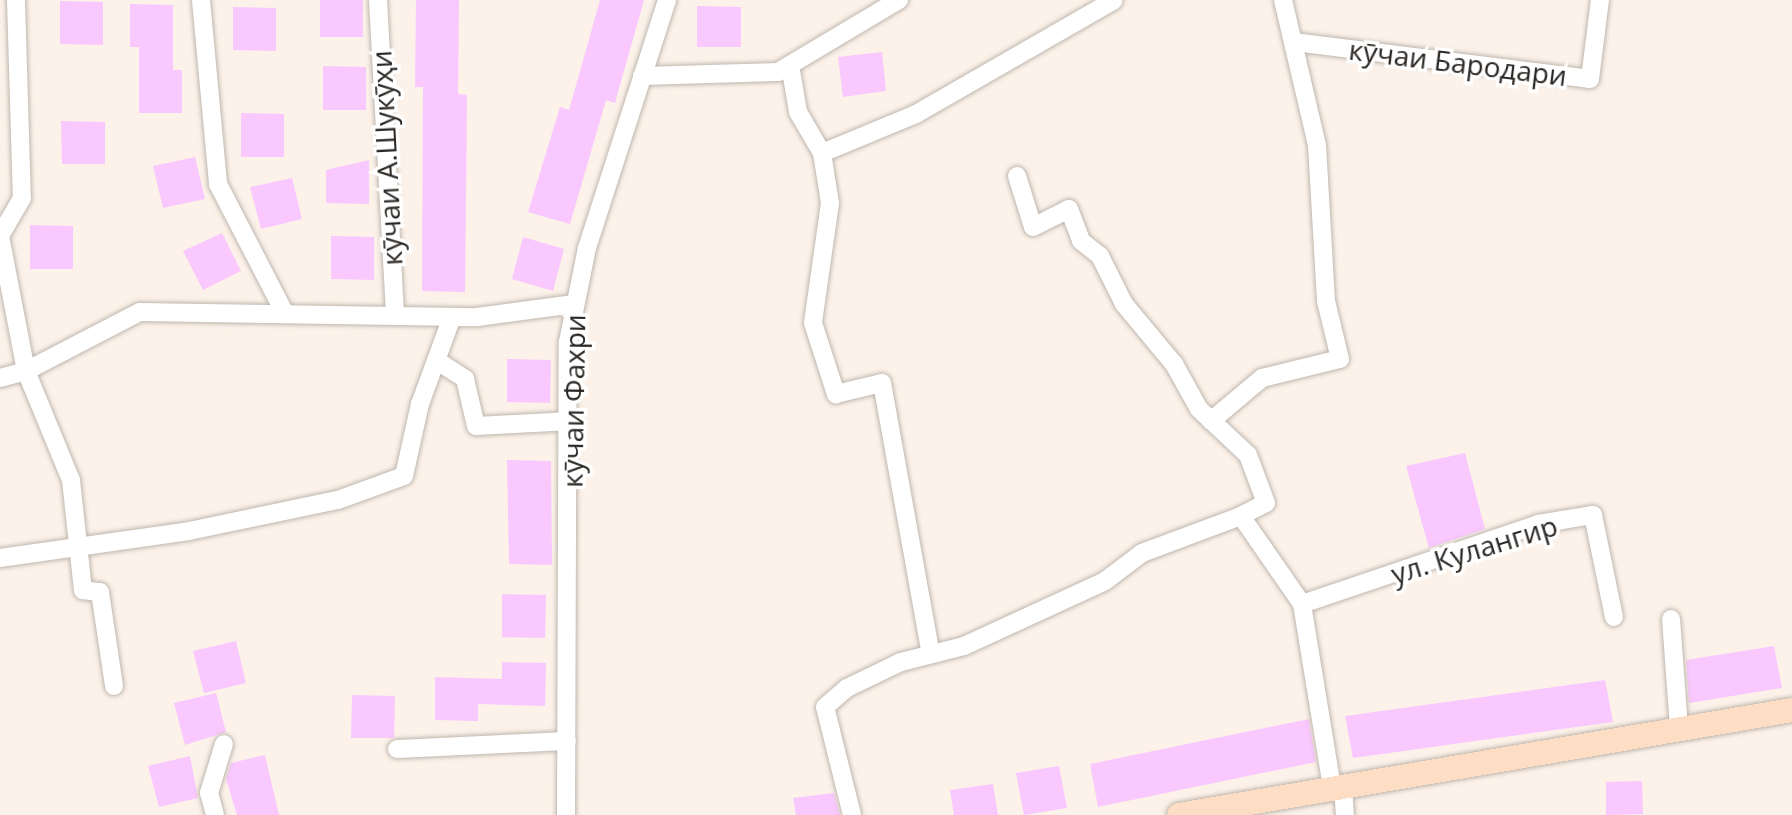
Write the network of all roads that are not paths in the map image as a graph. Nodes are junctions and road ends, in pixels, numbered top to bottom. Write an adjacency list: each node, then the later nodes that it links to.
1 (16, 0): 19 (street)
2 (201, 0): 15 (street)
3 (378, 0): 16 (street, кӯчаи А.Шукӯҳи)
4 (667, 0): 11 (street, кӯчаи Фахри)
5 (899, 0): 10 (street)
6 (1114, 0): 12 (street)
7 (1283, 0): 9 (street)
8 (1600, 0): 9 (street, кӯчаи Бародари)
9 (1294, 42): 22 (street)
10 (790, 65): 11 (street); 12 (street)
11 (642, 76): 14 (street, кӯчаи Фахри)
12 (822, 153): 29 (street)
13 (1017, 176): 22 (street)
14 (574, 304): 17 (street); 21 (street, кӯчаи Фахри)
15 (284, 312): 16 (street); 19 (street)
16 (395, 315): 17 (street)
17 (452, 317): 18 (street)
18 (436, 360): 21 (street); 24 (street)
19 (26, 371): 20 (street); 24 (street)
20 (0, 378)
21 (571, 421): 33 (street, кӯчаи Фахри)
22 (1211, 421): 23 (street)
23 (1241, 516): 26 (street); 29 (street)
24 (79, 548): 25 (street); 30 (street)
25 (0, 558)
26 (1302, 604): 27 (street, ул. Кулангир); 36 (street)
27 (1614, 617)
28 (1671, 619): 32 (street)
29 (931, 654): 39 (street)
30 (114, 686)
31 (1792, 710): 32 (main road)
32 (1679, 728): 36 (main road)
33 (567, 741): 35 (street); 38 (street, кӯчаи Фахри)
34 (224, 744): 37 (street)
35 (397, 749)
36 (1338, 788): 40 (main road); 41 (street)
37 (215, 815)
38 (566, 815)
39 (852, 815)
40 (1179, 815)
41 (1345, 815)

